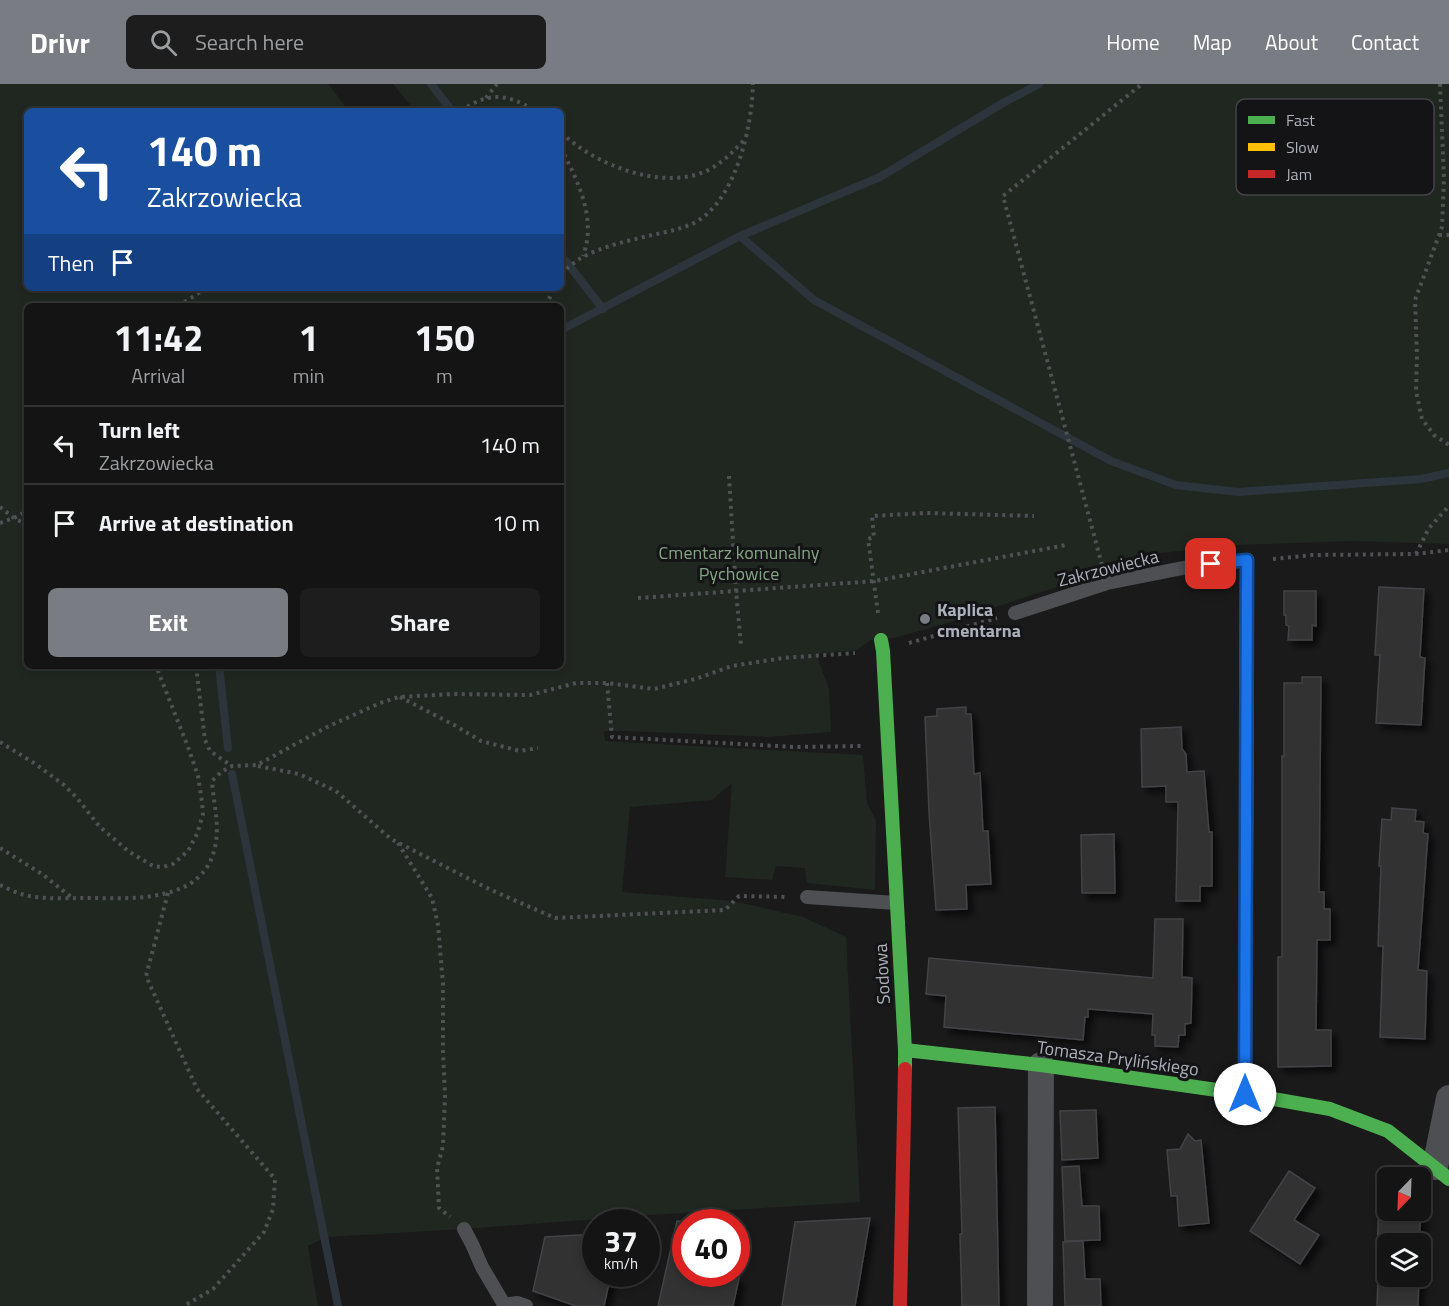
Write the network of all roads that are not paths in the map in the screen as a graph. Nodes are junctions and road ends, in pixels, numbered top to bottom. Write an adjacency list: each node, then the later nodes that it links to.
1 (1247, 560): 2 (lane, Zakrzowiecka); 8 (street)
2 (1015, 612)
3 (882, 646): 5 (street, Sodowa)
4 (807, 897): 5 (lane)
5 (896, 903): 6 (street, Sodowa)
6 (905, 1050): 7 (street, Tomasza Prylińskiego); 14 (street, Sodowa)
7 (1041, 1065): 8 (street, Tomasza Prylińskiego); 15 (street)
8 (1245, 1094): 10 (street, Tomasza Prylińskiego)
9 (1449, 1098): 10 (street)
10 (1442, 1173)
11 (464, 1229): 12 (lane)
12 (504, 1306): 13 (lane)
13 (526, 1306)
14 (900, 1306)
15 (1040, 1306)

